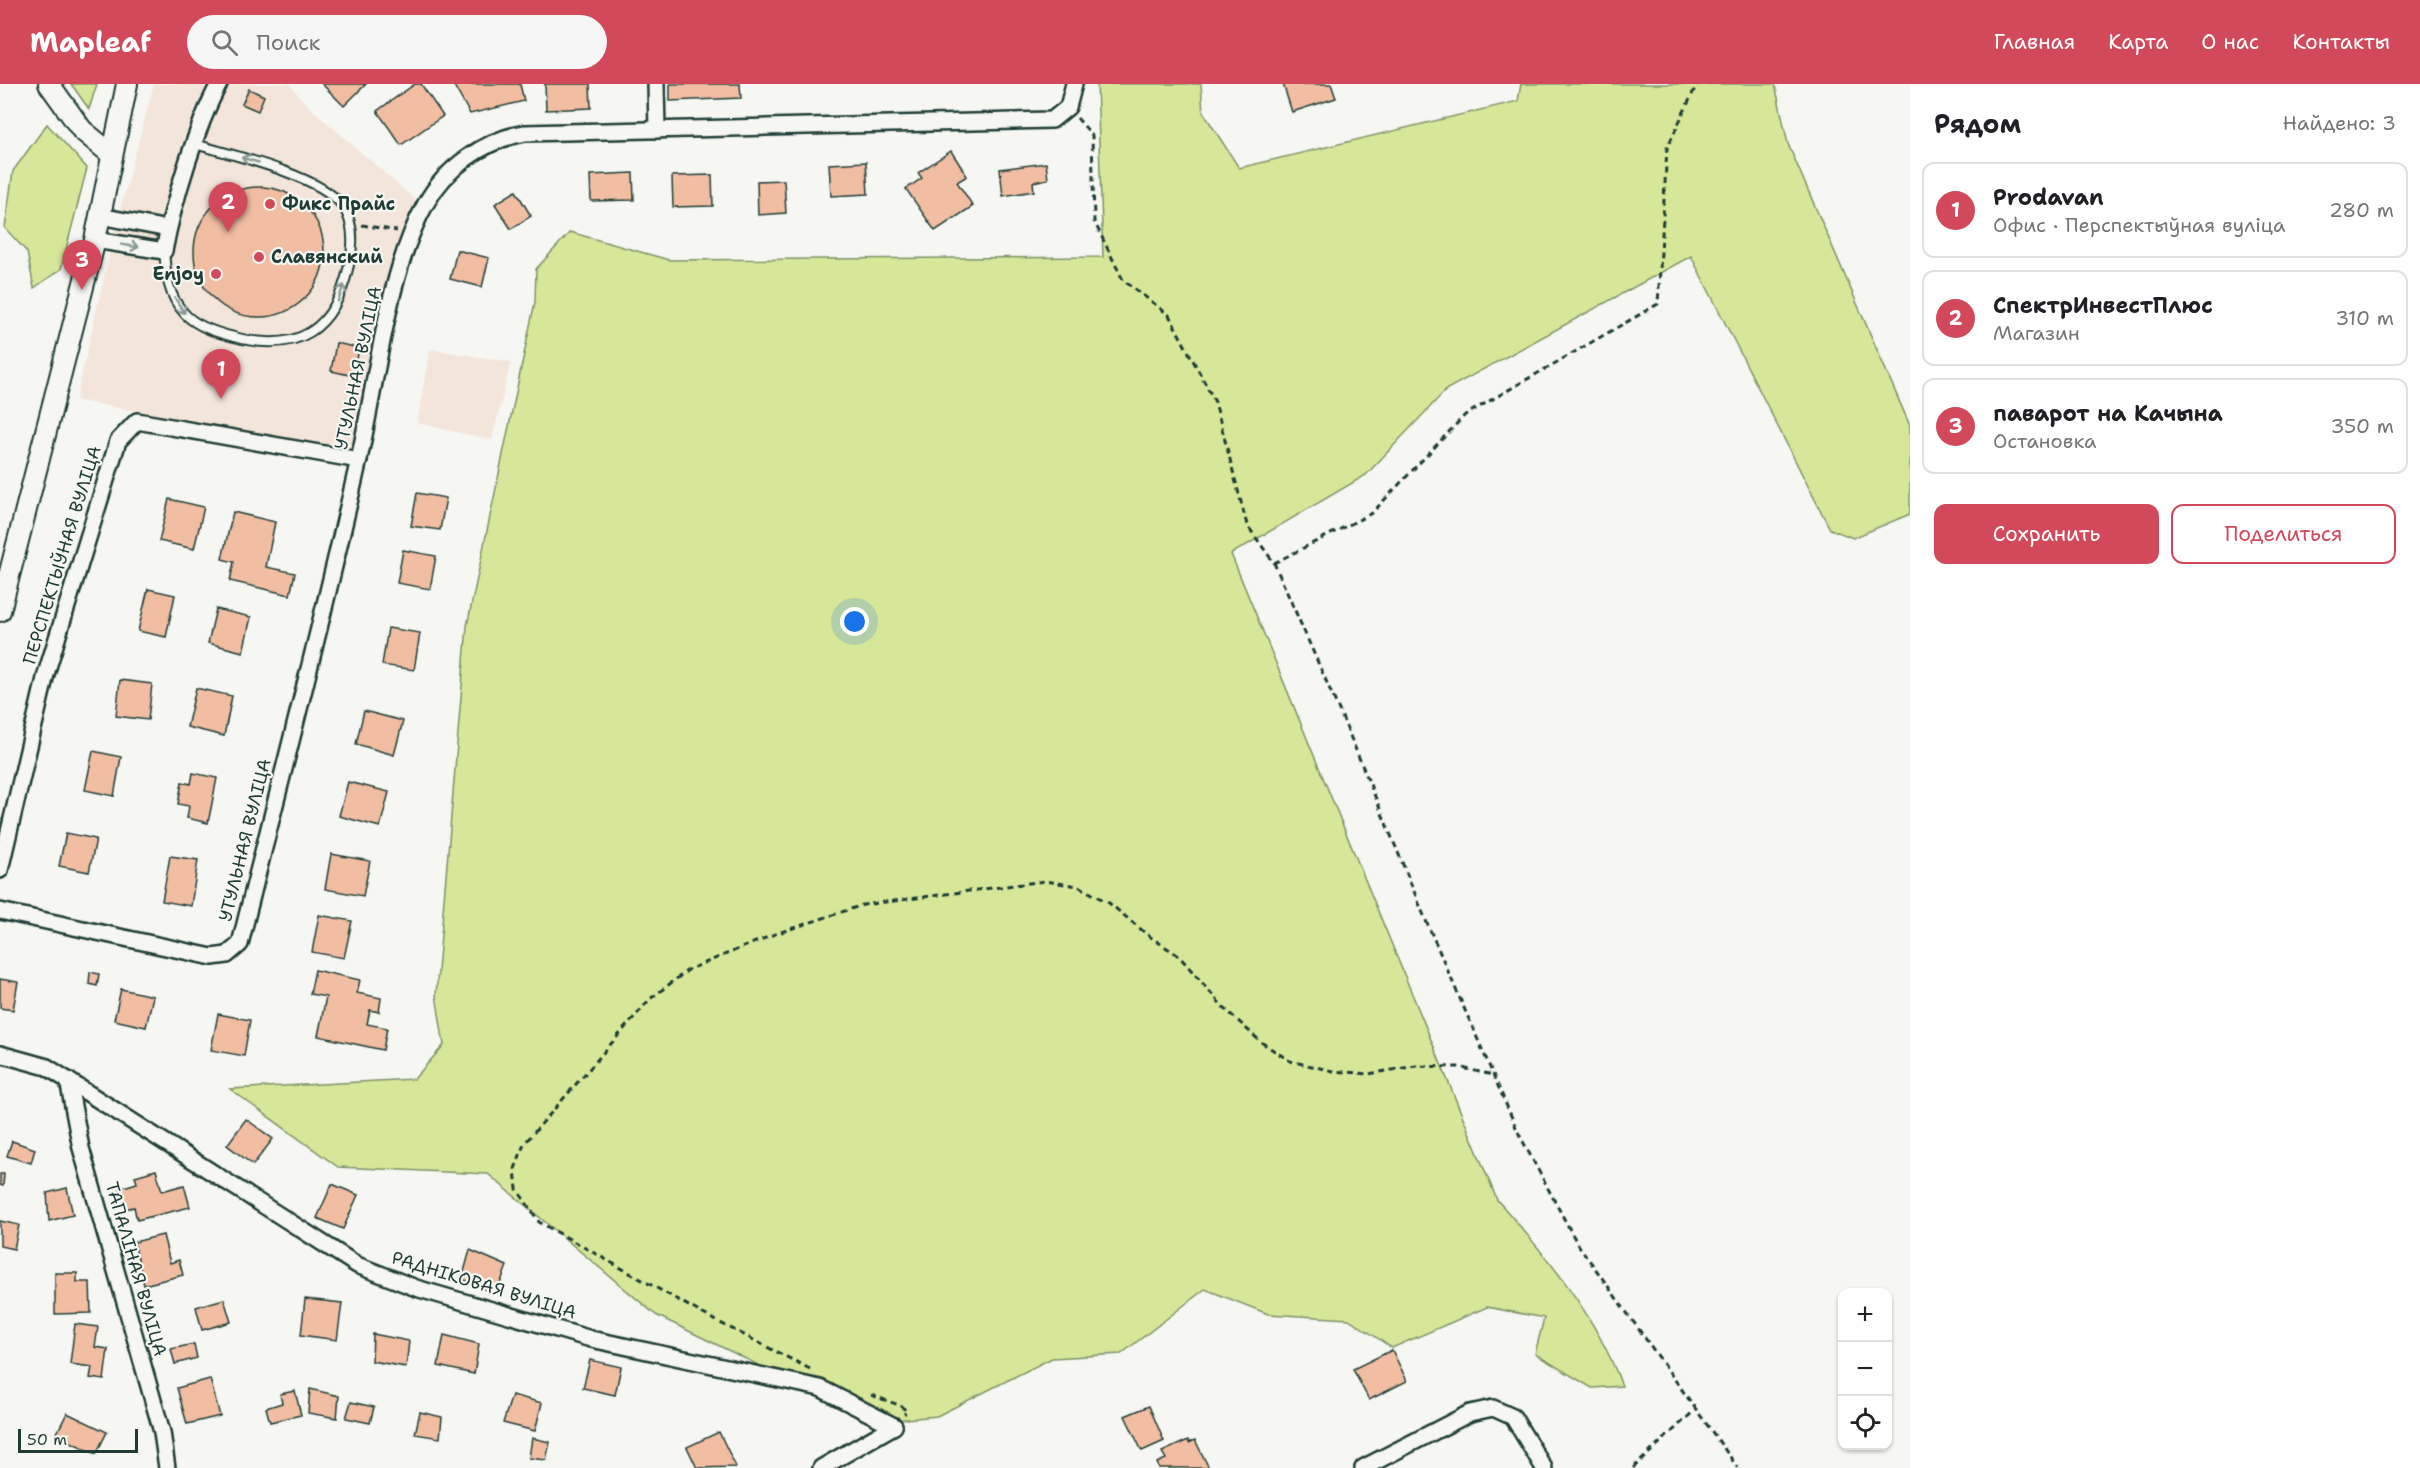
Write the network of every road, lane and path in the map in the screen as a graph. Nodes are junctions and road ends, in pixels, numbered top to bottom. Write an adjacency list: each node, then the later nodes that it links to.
1 (49, 84): 10 (street)
2 (127, 84): 10 (street)
3 (219, 84): 9 (street)
4 (656, 84): 8 (street)
5 (1074, 84): 7 (street)
6 (1697, 84): 18 (path)
7 (1068, 107): 8 (street, УТУЛЬНАЯ ВУЛІЦА); 18 (path)
8 (657, 130): 14 (street, УТУЛЬНАЯ ВУЛІЦА)
9 (195, 144): 12 (lane, one-way to 9); 13 (street)
10 (111, 154): 11 (street)
11 (100, 216): 13 (street); 15 (street)
12 (351, 224): 14 (path); 16 (lane, one-way to 12)
13 (168, 229): 16 (street)
14 (412, 233): 17 (street, УТУЛЬНАЯ ВУЛІЦА)
15 (95, 240): 16 (street, one-way to 16); 19 (street)
16 (164, 251)
17 (359, 460): 20 (street, ПЕРСПЕКТЫЎНАЯ ВУЛІЦА); 21 (street, УТУЛЬНАЯ ВУЛІЦА)
18 (1274, 563): 23 (path)
19 (0, 611)
20 (0, 870)
21 (0, 911)
22 (0, 1054): 24 (street, РАДНІКОВАЯ ВУЛІЦА)
23 (1493, 1075): 25 (path); 27 (path)
24 (69, 1080): 28 (street, РАДНІКОВАЯ ВУЛІЦА); 29 (street, ТАПАЛІНАЯ ВУЛІЦА)
25 (818, 1374)
26 (869, 1395): 28 (path)
27 (1695, 1410): 33 (path); 34 (path)
28 (894, 1426): 30 (street)
29 (167, 1468)
30 (821, 1468)
31 (1363, 1468): 32 (street)
32 (1544, 1468)
33 (1633, 1468)
34 (1738, 1468)

